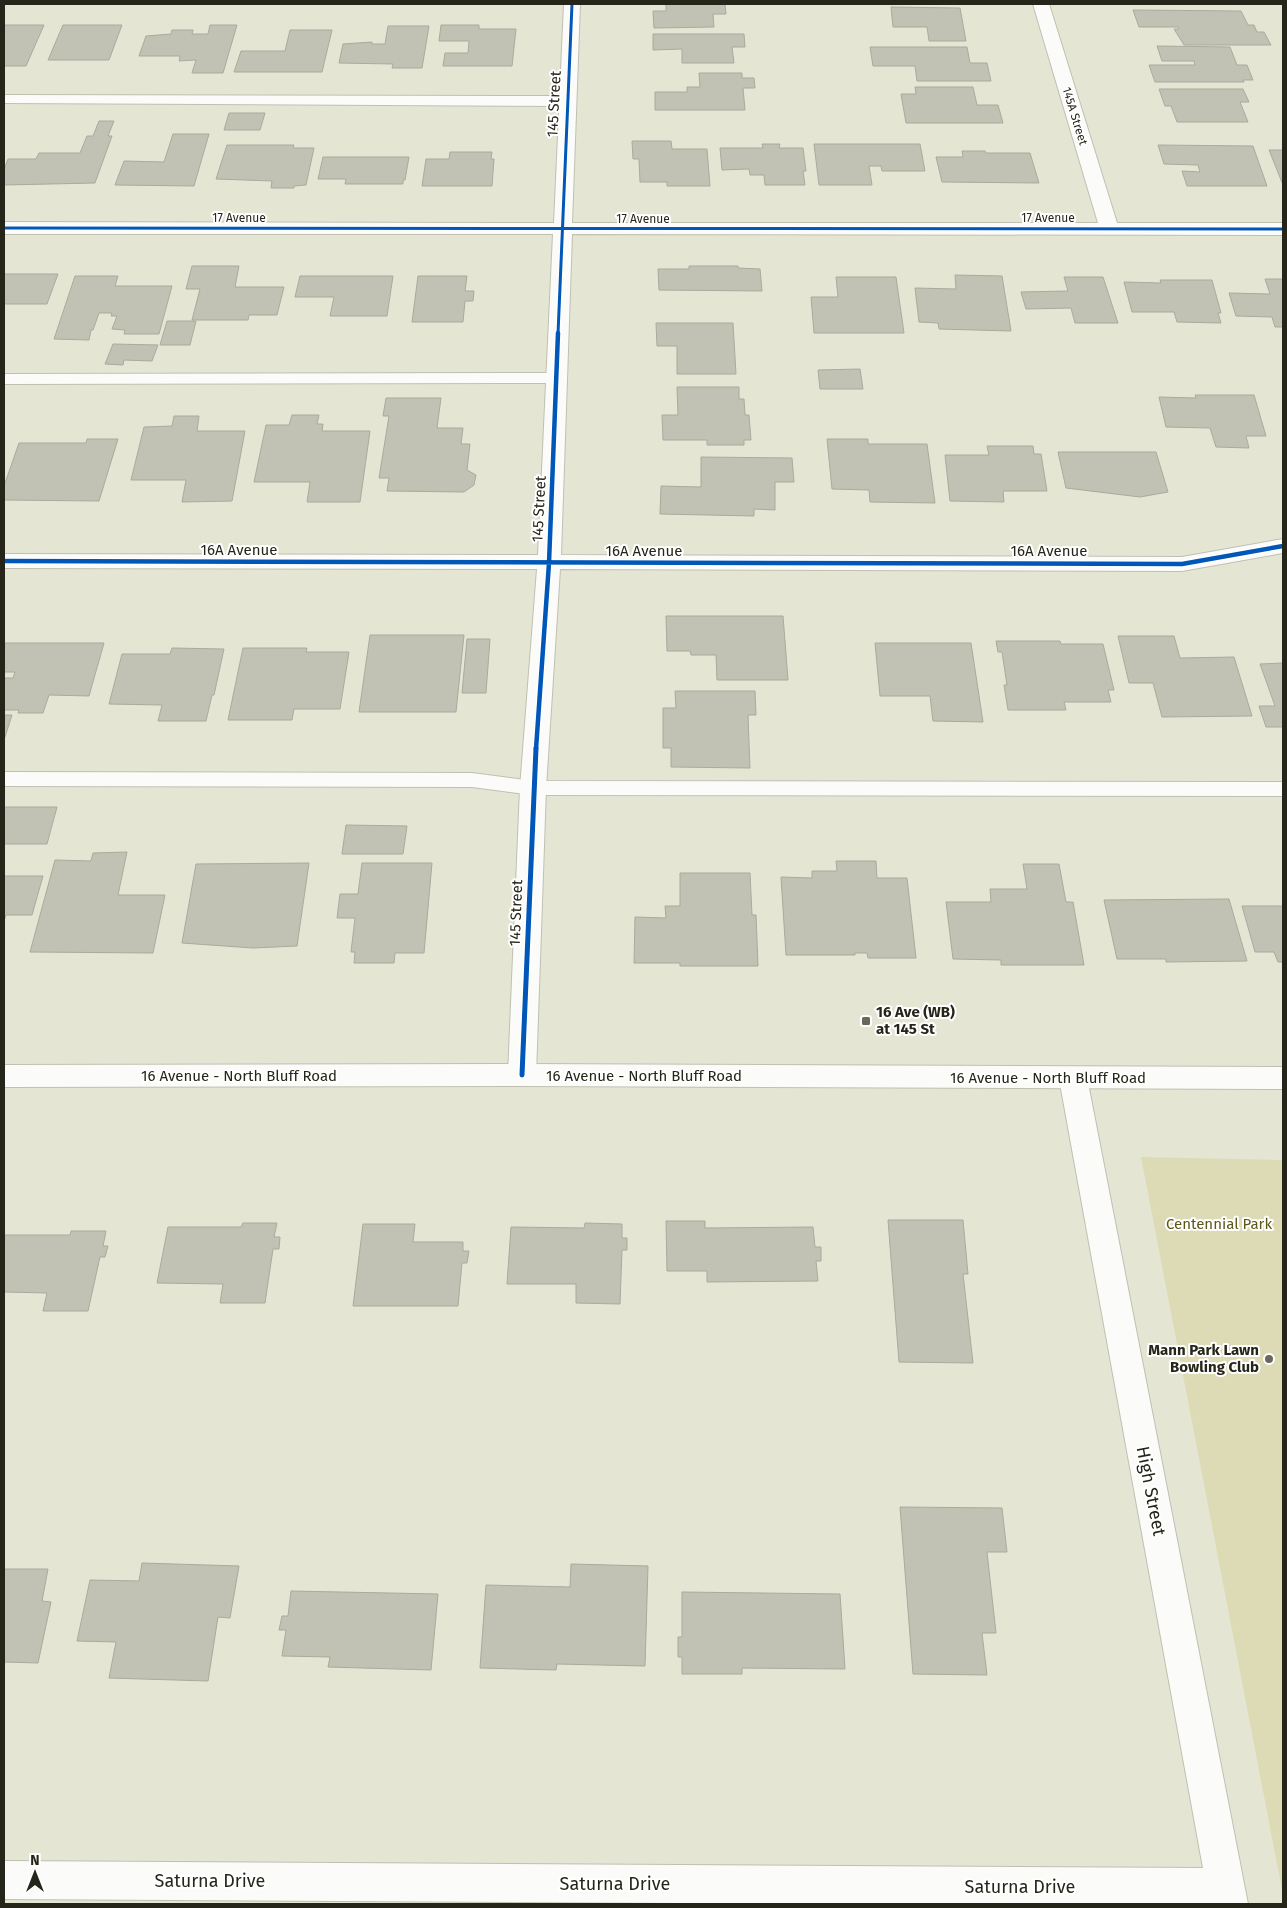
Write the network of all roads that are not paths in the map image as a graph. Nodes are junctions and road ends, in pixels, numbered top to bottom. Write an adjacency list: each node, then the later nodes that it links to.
1 (572, 4): 4 (street, 145 Street)
2 (1041, 4): 7 (street, 145A Street)
3 (4, 99): 4 (lane)
4 (567, 100): 6 (street, 145 Street)
5 (4, 228): 6 (street, 17 Avenue)
6 (561, 228): 7 (street, 17 Avenue); 10 (street, 145 Street)
7 (1109, 228): 8 (street, 17 Avenue)
8 (1283, 228)
9 (4, 378): 10 (lane)
10 (557, 378): 13 (street, 145 Street)
11 (1283, 546): 13 (street, 16A Avenue)
12 (4, 561): 13 (street, 16A Avenue)
13 (549, 563): 15 (street, 145 Street)
14 (4, 779): 15 (lane)
15 (533, 788): 16 (lane); 17 (street, 145 Street)
16 (1283, 789)
17 (522, 1075): 18 (street, 16 Avenue - North Bluff Road); 19 (street, 16 Avenue - North Bluff Road)
18 (4, 1076)
19 (1073, 1078): 20 (street, 16 Avenue - North Bluff Road); 22 (street, High Street)
20 (1283, 1078)
21 (4, 1880): 22 (street, Saturna Drive)
22 (1227, 1896)

